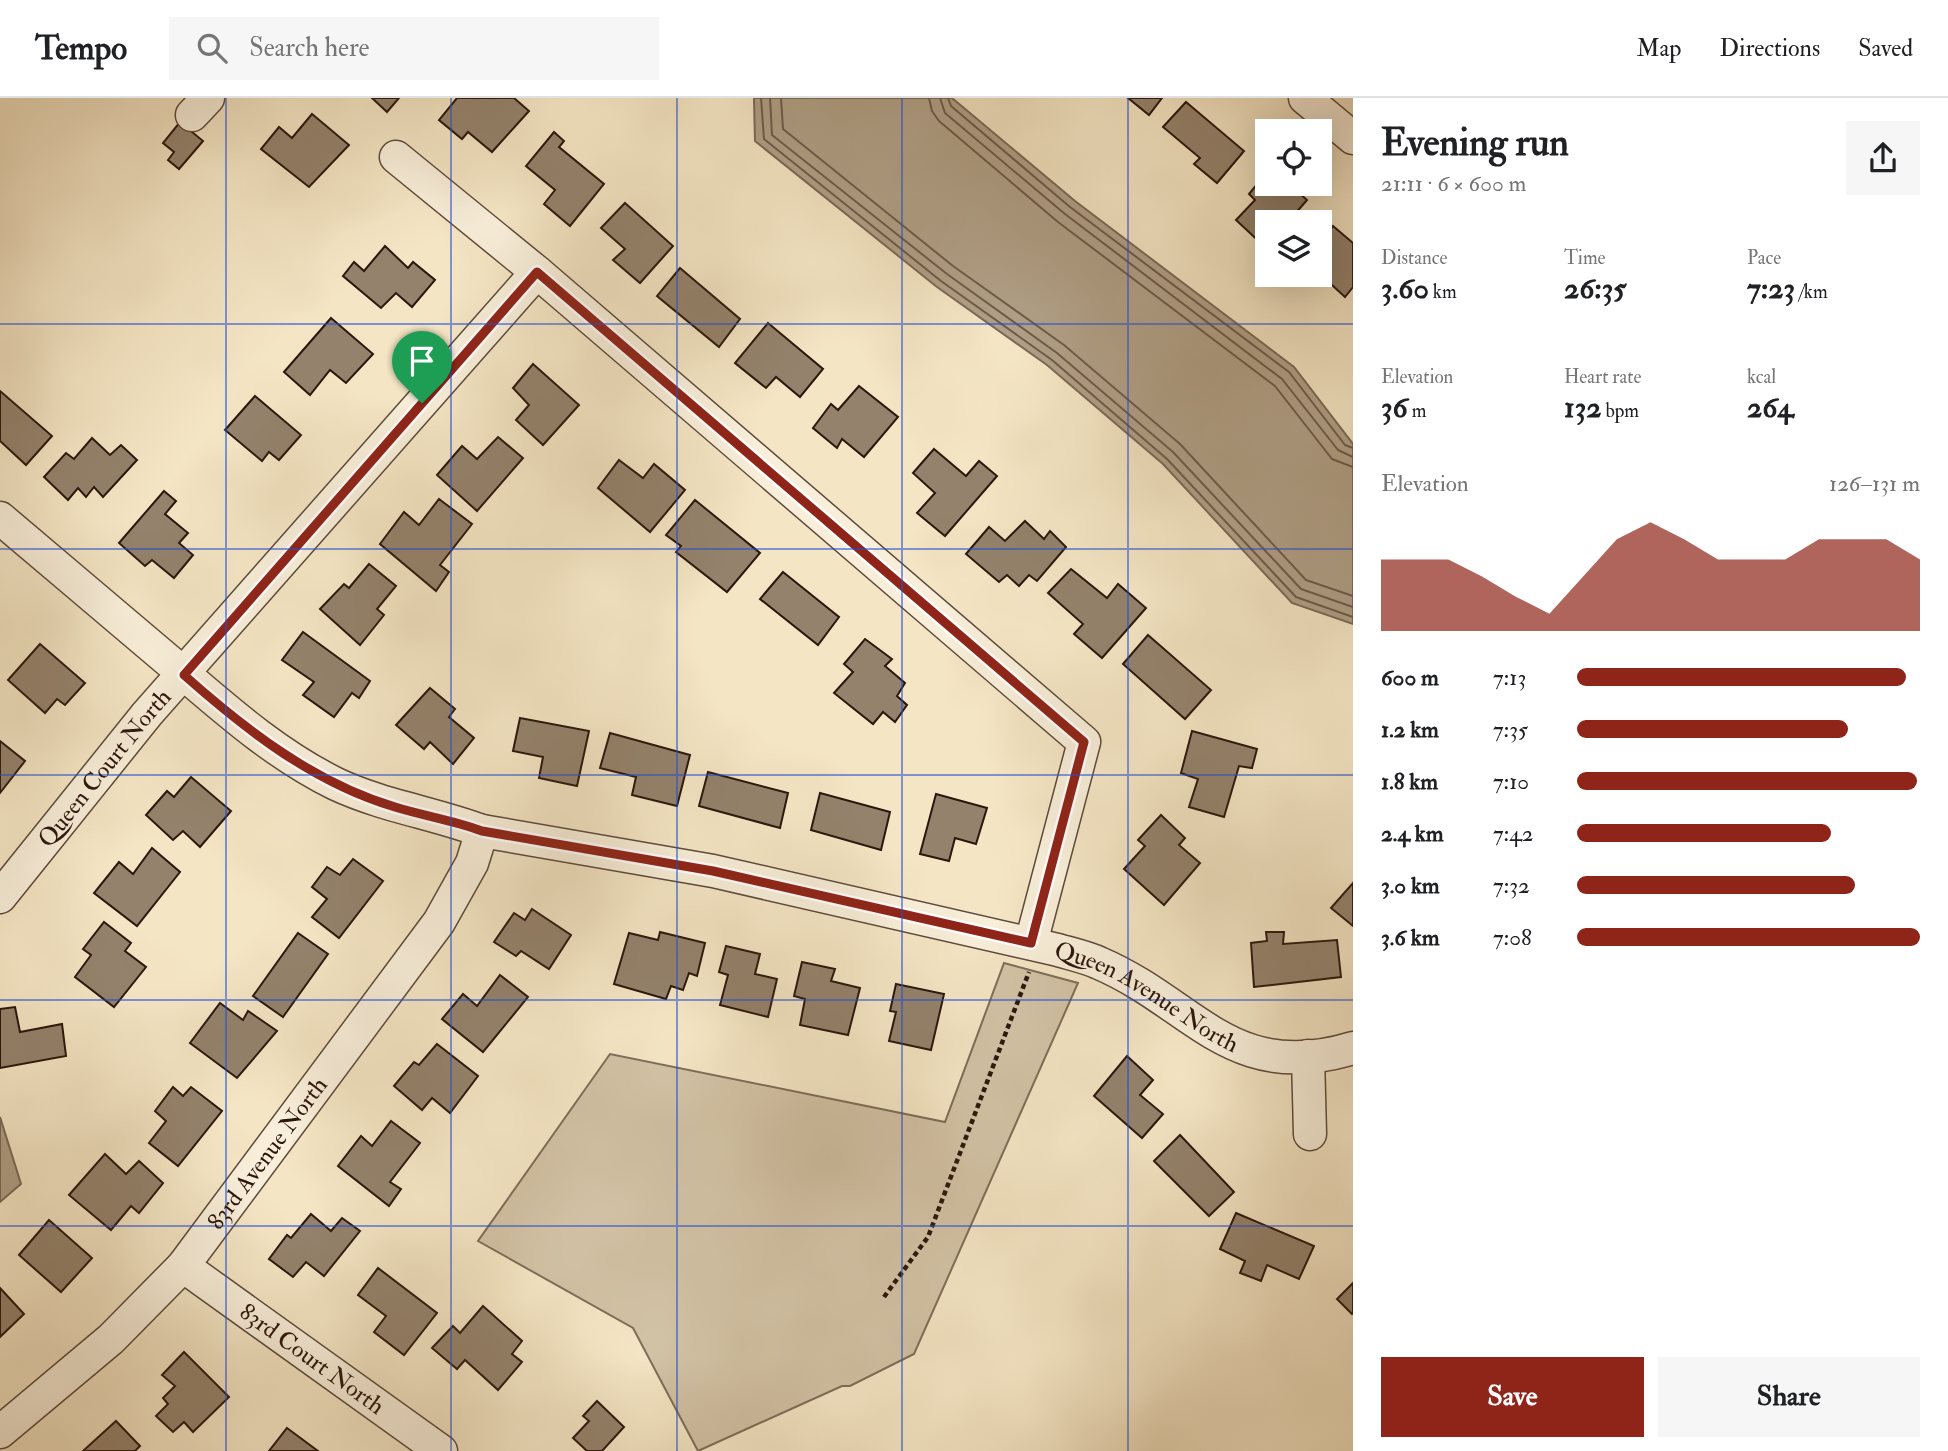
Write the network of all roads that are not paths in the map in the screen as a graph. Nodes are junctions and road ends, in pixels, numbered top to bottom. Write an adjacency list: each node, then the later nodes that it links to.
1 (1305, 98): 2 (street)
2 (1353, 138)
3 (396, 157): 4 (street)
4 (537, 272): 6 (street, Queen Court North); 9 (street)
5 (0, 517): 6 (street, Queen Avenue North)
6 (184, 675): 7 (street, Queen Avenue North); 8 (street, Queen Court North)
7 (482, 831): 9 (street, Queen Avenue North); 13 (street, 83rd Avenue North)
8 (0, 897)
9 (1031, 943): 11 (street, Queen Avenue North)
10 (1353, 1048): 11 (street, Queen Avenue North)
11 (1308, 1056): 12 (street)
12 (1310, 1134)
13 (183, 1266): 14 (street, 83rd Avenue North); 15 (street, 83rd Court North)
14 (0, 1432)
15 (441, 1451)

